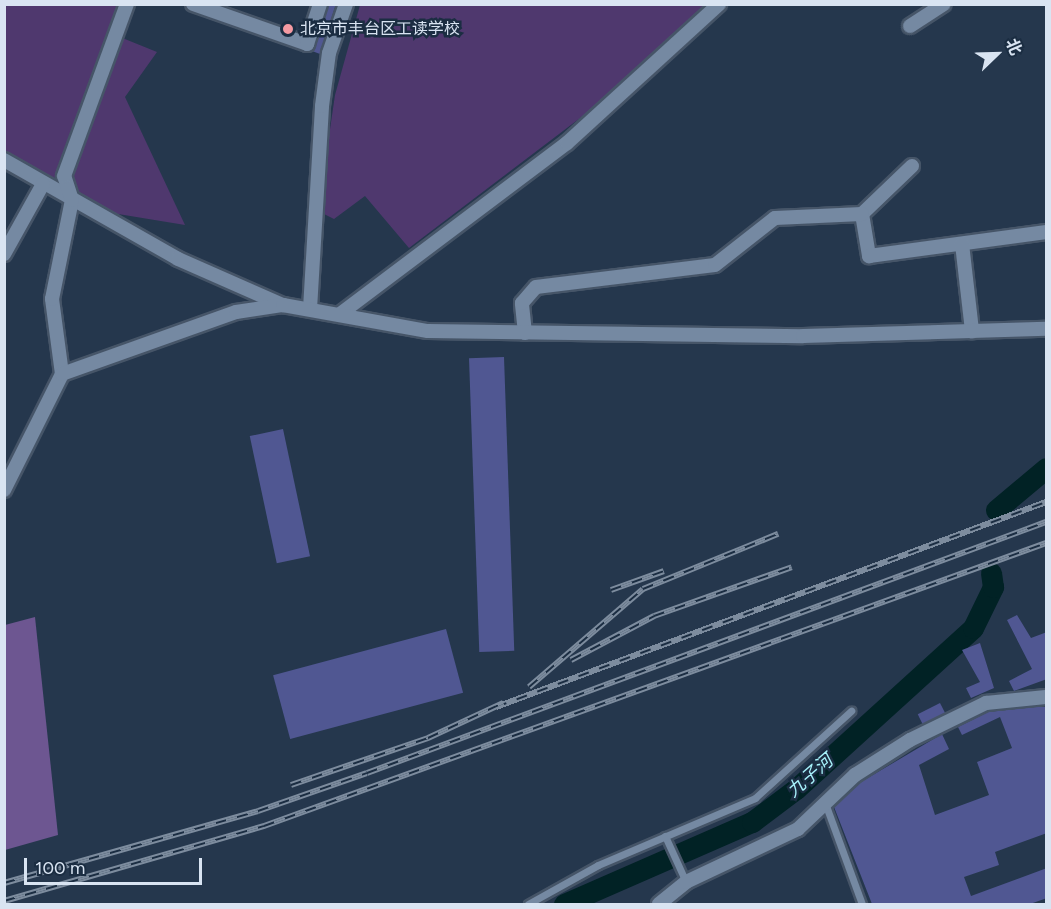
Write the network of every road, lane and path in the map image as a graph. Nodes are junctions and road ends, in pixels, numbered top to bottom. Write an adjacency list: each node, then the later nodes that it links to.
1 (127, 4): 11 (street)
2 (193, 4): 3 (street)
3 (321, 4)
4 (346, 4): 17 (street)
5 (718, 4): 18 (street)
6 (944, 4): 7 (street)
7 (910, 26)
8 (4, 160): 10 (street)
9 (912, 166): 12 (street)
10 (43, 184): 11 (street); 15 (street)
11 (72, 200): 16 (street); 22 (street)
12 (862, 214): 14 (street); 21 (street)
13 (1047, 232): 14 (street)
14 (962, 244): 20 (street)
15 (4, 254)
16 (283, 305): 17 (street); 22 (street)
17 (310, 309): 18 (street)
18 (340, 314): 21 (street)
19 (1047, 329): 20 (street)
20 (972, 331): 21 (street)
21 (525, 333)
22 (62, 374): 23 (street)
23 (4, 490)
24 (1047, 697): 26 (street)
25 (851, 711): 27 (lane)
26 (825, 803): 28 (street); 31 (lane)
27 (665, 836): 28 (lane); 29 (lane)
28 (686, 882): 30 (street)
29 (528, 904)
30 (659, 904)
31 (862, 904)

